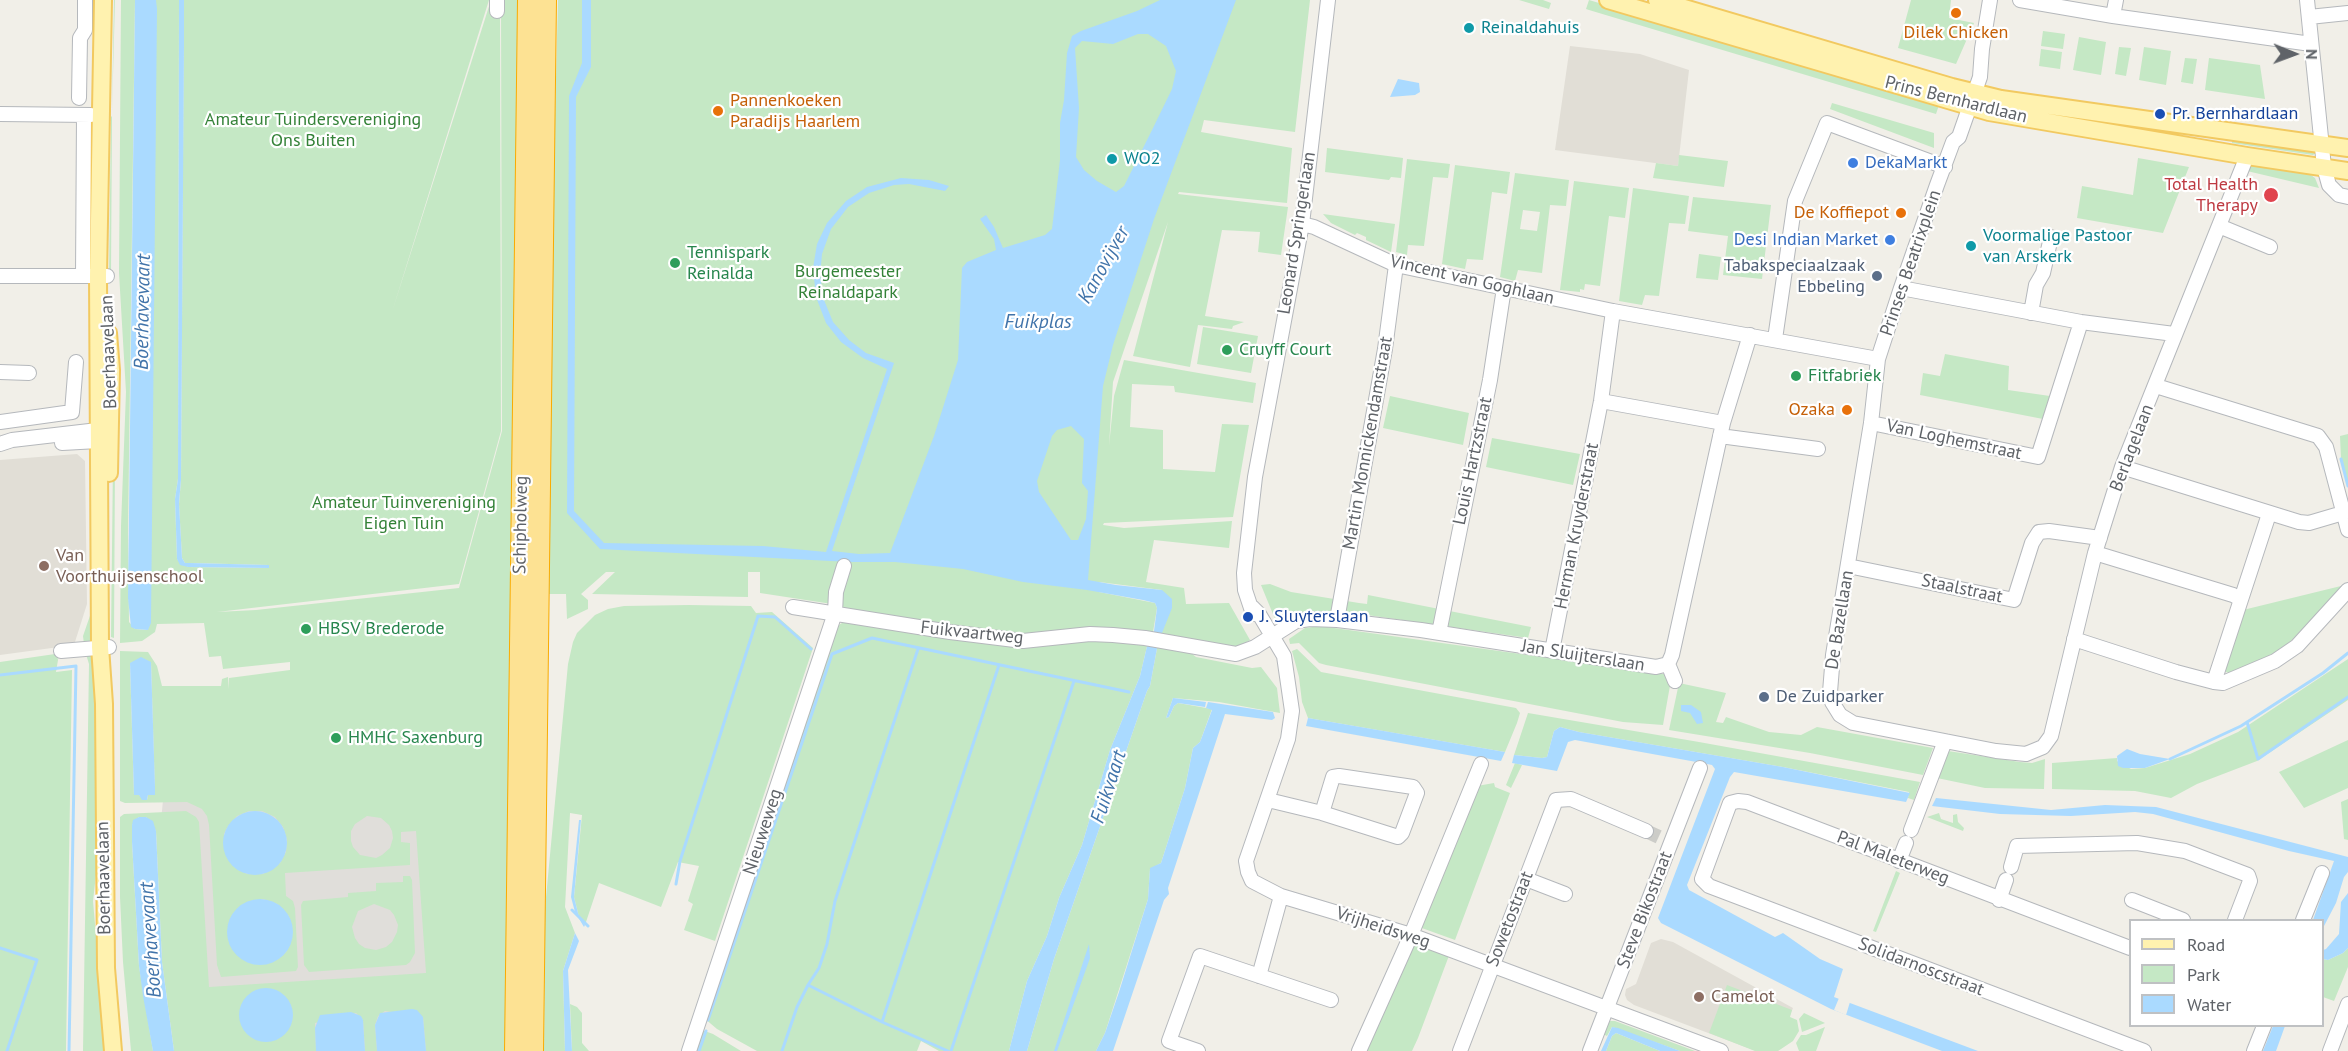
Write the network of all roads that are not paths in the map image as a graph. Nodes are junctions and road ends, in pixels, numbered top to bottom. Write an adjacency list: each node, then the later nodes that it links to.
1 (86, 0): 18 (street)
2 (103, 0): 21 (main road, Boerhaavelaan)
3 (111, 0): 21 (main road, Boerhaavelaan)
4 (528, 0): 107 (highway, Schipholweg)
5 (546, 0): 108 (highway, Schipholweg)
6 (1328, 0): 30 (street, Leonard Springerlaan)
7 (1608, 0): 19 (main road, Prins Bernhardlaan)
8 (1658, 0): 19 (main road, Prins Bernhardlaan)
9 (1990, 0): 19 (street)
10 (2020, 0): 13 (street)
11 (2116, 0): 15 (street)
12 (2307, 0): 16 (street)
13 (2061, 3): 15 (street)
14 (2348, 13): 16 (street)
15 (2113, 16): 17 (street)
16 (2309, 17): 17 (street)
17 (2311, 44): 23 (street)
18 (79, 98)
19 (1968, 98): 22 (street, Prinses Beatrixplein); 22 (street, Prinses Beatrixplein); 23 (main road, Prins Bernhardlaan); 25 (main road, Prins Bernhardlaan)
20 (0, 114): 21 (street)
21 (98, 115): 36 (main road, Boerhaavelaan); 36 (street)
22 (1953, 142): 26 (street, Prinses Beatrixplein)
23 (2322, 146): 24 (main road, Prins Bernhardlaan); 27 (street)
24 (2348, 148)
25 (2247, 156): 27 (main road, Prins Bernhardlaan); 31 (street, Berlagelaan)
26 (1945, 167): 38 (street, Prinses Beatrixplein); 44 (street, Prinses Beatrixplein)
27 (2324, 167): 28 (main road, Prins Bernhardlaan); 29 (street)
28 (2348, 171)
29 (2348, 197)
30 (1302, 224): 34 (street, Vincent van Goghlaan); 71 (street, Leonard Springerlaan)
31 (2218, 226): 33 (street); 42 (street, Berlagelaan)
32 (2051, 237): 40 (street)
33 (2271, 247)
34 (1396, 265): 37 (street, Vincent van Goghlaan); 69 (street, Martin Monnickendamstraat)
35 (0, 276): 36 (street)
36 (96, 276): 54 (main road, Boerhaavelaan)
37 (1504, 288): 39 (street, Vincent van Goghlaan); 70 (street, Louis Hartzstraat)
38 (1901, 288): 40 (street); 45 (street, Prinses Beatrixplein)
39 (1613, 311): 43 (street, Vincent van Goghlaan); 50 (street)
40 (2031, 313): 41 (street)
41 (2081, 322): 42 (street); 52 (street, Van Loghemstraat)
42 (2174, 334): 49 (street, Berlagelaan)
43 (1750, 335): 44 (street, Prinses Beatrixplein); 53 (street, Jan Sluijterslaan)
44 (1775, 339): 45 (street, Prinses Beatrixplein)
45 (1878, 359): 52 (street, Prinses Beatrixplein)
46 (76, 362): 51 (street)
47 (0, 372): 48 (street)
48 (29, 373)
49 (2156, 386): 57 (street, Berlagelaan); 59 (street)
50 (1601, 401): 53 (street); 75 (street, Herman Kruyderstraat)
51 (0, 422)
52 (1871, 423): 64 (street, De Bazellaan)
53 (1721, 429): 56 (street); 76 (street, Jan Sluijterslaan)
54 (102, 435): 55 (street); 73 (main road, Boerhaavelaan)
55 (0, 444)
56 (1818, 449)
57 (2122, 467): 58 (street); 61 (street, Berlagelaan)
58 (2269, 513): 59 (street); 66 (street)
59 (2343, 513): 60 (street)
60 (2348, 530)
61 (2100, 538): 62 (street, Berlagelaan); 64 (street, Staalstraat)
62 (2095, 553): 66 (street); 72 (street, Berlagelaan)
63 (844, 566): 68 (street, Nieuweweg)
64 (1848, 566): 79 (street, De Bazellaan)
65 (2348, 590): 78 (street)
66 (2240, 599): 78 (street)
67 (793, 607): 68 (street, Fuikvaartweg)
68 (836, 613): 71 (street, Fuikvaartweg); 109 (street, Nieuweweg)
69 (1337, 620): 70 (street, Jan Sluijterslaan); 71 (street, Jan Sluijterslaan)
70 (1439, 633): 75 (street, Jan Sluijterslaan)
71 (1269, 639): 83 (street, Vrijheidsweg)
72 (2074, 639): 78 (street); 80 (street, Berlagelaan)
73 (104, 647): 74 (street); 106 (main road, Boerhaavelaan)
74 (61, 651)
75 (1552, 651): 76 (street, Jan Sluijterslaan)
76 (1668, 664): 77 (street)
77 (1675, 681)
78 (2214, 682)
79 (1945, 741): 80 (street, De Bazellaan); 86 (street)
80 (2043, 747)
81 (1481, 764): 97 (street)
82 (1700, 768): 103 (street, Steve Bikostraat)
83 (1268, 800): 84 (street); 91 (street, Vrijheidsweg)
84 (1322, 813): 84 (street)
85 (1646, 831): 88 (street, Sowetostraat)
86 (1899, 861): 89 (street, Pal Maleterweg); 92 (street, Pal Maleterweg)
87 (2322, 873): 96 (street)
88 (1526, 879): 90 (street); 99 (street, Sowetostraat)
89 (1701, 879): 116 (street, Solidarnoscstraat)
90 (1565, 894)
91 (1281, 896): 97 (street, Vrijheidsweg); 100 (street)
92 (1999, 900): 95 (street); 98 (street, Pal Maleterweg)
93 (2132, 900): 94 (street)
94 (2177, 919)
95 (2236, 919)
96 (2304, 919)
97 (1411, 935): 99 (street, Vrijheidsweg); 112 (street)
98 (2129, 948)
99 (1492, 965): 103 (street, Vrijheidsweg); 113 (street, Sowetostraat)
100 (1258, 976): 101 (street); 105 (street)
101 (1331, 1000)
102 (2348, 1004): 118 (street)
103 (1607, 1007): 114 (street, Steve Bikostraat); 115 (street, Vrijheidsweg)
104 (2264, 1027): 117 (street)
105 (1170, 1041): 110 (street); 111 (street)
106 (113, 1051)
107 (515, 1051)
108 (533, 1051)
109 (689, 1051)
110 (1158, 1051)
111 (1198, 1051)
112 (1359, 1051)
113 (1460, 1051)
114 (1590, 1051)
115 (1722, 1051)
116 (2144, 1051)
117 (2253, 1051)
118 (2330, 1051)

